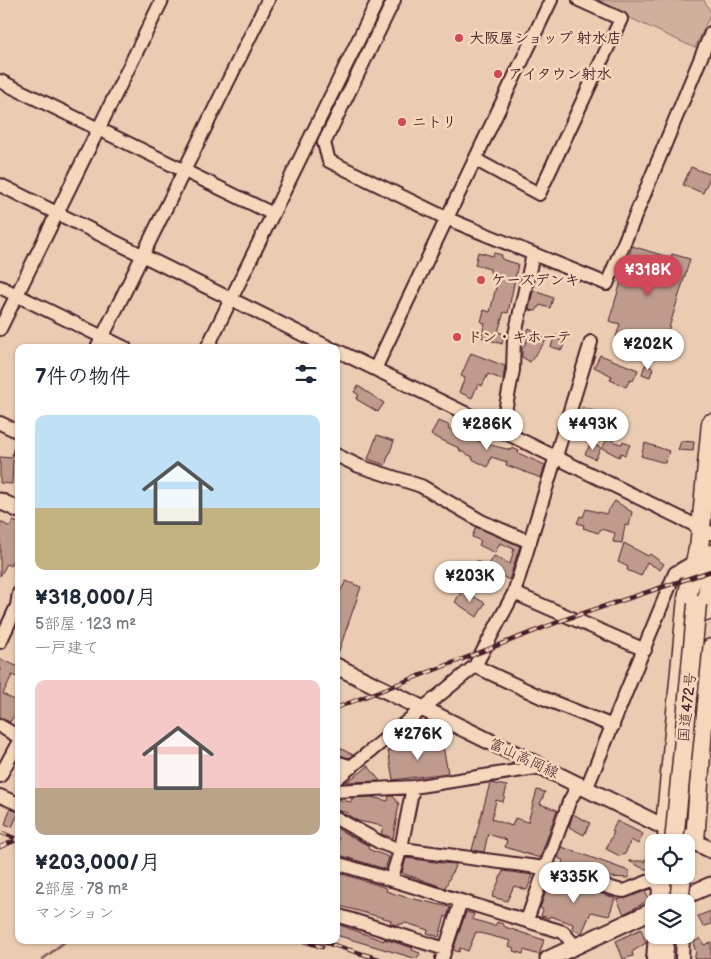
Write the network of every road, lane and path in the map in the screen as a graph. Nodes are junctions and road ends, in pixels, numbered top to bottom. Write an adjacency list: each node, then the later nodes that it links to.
1 (162, 0): 9 (street)
2 (268, 0): 11 (street)
3 (378, 0): 14 (street)
4 (394, 0): 15 (street)
5 (551, 0): 10 (street)
6 (579, 0): 10 (street)
7 (711, 33): 16 (street)
8 (0, 81): 9 (street)
9 (99, 128): 11 (street); 13 (street)
10 (476, 160): 15 (street)
11 (185, 170): 14 (street); 17 (street)
12 (0, 185): 13 (street)
13 (58, 213): 17 (street); 19 (street)
14 (273, 214): 20 (street)
15 (448, 219): 16 (street); 27 (street)
16 (533, 254): 31 (street)
17 (143, 256): 20 (street); 22 (street)
18 (0, 287): 19 (street)
19 (16, 295): 21 (street); 22 (street)
20 (232, 299): 24 (street); 25 (street)
21 (0, 329)
22 (100, 342)
23 (591, 342): 33 (street)
24 (209, 344)
25 (322, 344)
26 (340, 352): 27 (street)
27 (374, 369): 31 (street)
28 (0, 423): 30 (street)
29 (711, 423): 36 (highway, 国道472号)
30 (15, 430)
31 (501, 432): 33 (street)
32 (340, 457): 37 (street)
33 (555, 458): 36 (street); 37 (street)
34 (0, 501): 35 (main road)
35 (15, 508)
36 (706, 531): 38 (highway, 国道472号)
37 (530, 542): 39 (street)
38 (701, 555): 40 (highway, 国道472号); 44 (street); 63 (highway)
39 (514, 593): 44 (street); 45 (street)
40 (701, 608): 64 (highway, 国道472号, bridge); 65 (highway, 国道472号)
41 (15, 610): 42 (street)
42 (0, 642)
43 (711, 648): 66 (highway)
44 (645, 650): 49 (street)
45 (475, 666): 47 (street); 49 (street)
46 (340, 668): 47 (main road, 富山高岡線)
47 (423, 709): 53 (street); 54 (main road, 富山高岡線)
48 (0, 726): 50 (street)
49 (613, 726): 57 (street)
50 (15, 740)
51 (15, 748): 55 (street)
52 (340, 763): 53 (street)
53 (352, 767): 56 (street)
54 (542, 767): 57 (main road, 富山高岡線); 58 (street)
55 (0, 776)
56 (340, 776)
57 (583, 786): 63 (main road, 富山高岡線); 71 (street)
58 (413, 787): 59 (street); 68 (street)
59 (340, 791)
60 (0, 796): 61 (street)
61 (15, 802)
62 (340, 820): 68 (street)
63 (665, 834)
64 (675, 834)
65 (690, 834)
66 (691, 834)
67 (695, 844): 69 (main road, 富山高岡線)
68 (401, 848): 71 (street); 72 (street)
69 (711, 850)
70 (340, 863): 72 (street)
71 (545, 868): 73 (street); 79 (street)
72 (391, 880): 76 (street)
73 (645, 883)
74 (711, 885): 75 (main road)
75 (695, 894)
76 (461, 901): 79 (street); 84 (street)
77 (645, 914): 85 (main road)
78 (340, 916): 84 (street)
79 (527, 920): 85 (street)
80 (654, 944): 86 (street)
81 (664, 944): 87 (highway)
82 (676, 944): 88 (highway)
83 (683, 944): 89 (street)
84 (443, 954)
85 (562, 954)
86 (653, 959)
87 (663, 959)
88 (674, 959)
89 (682, 959)

